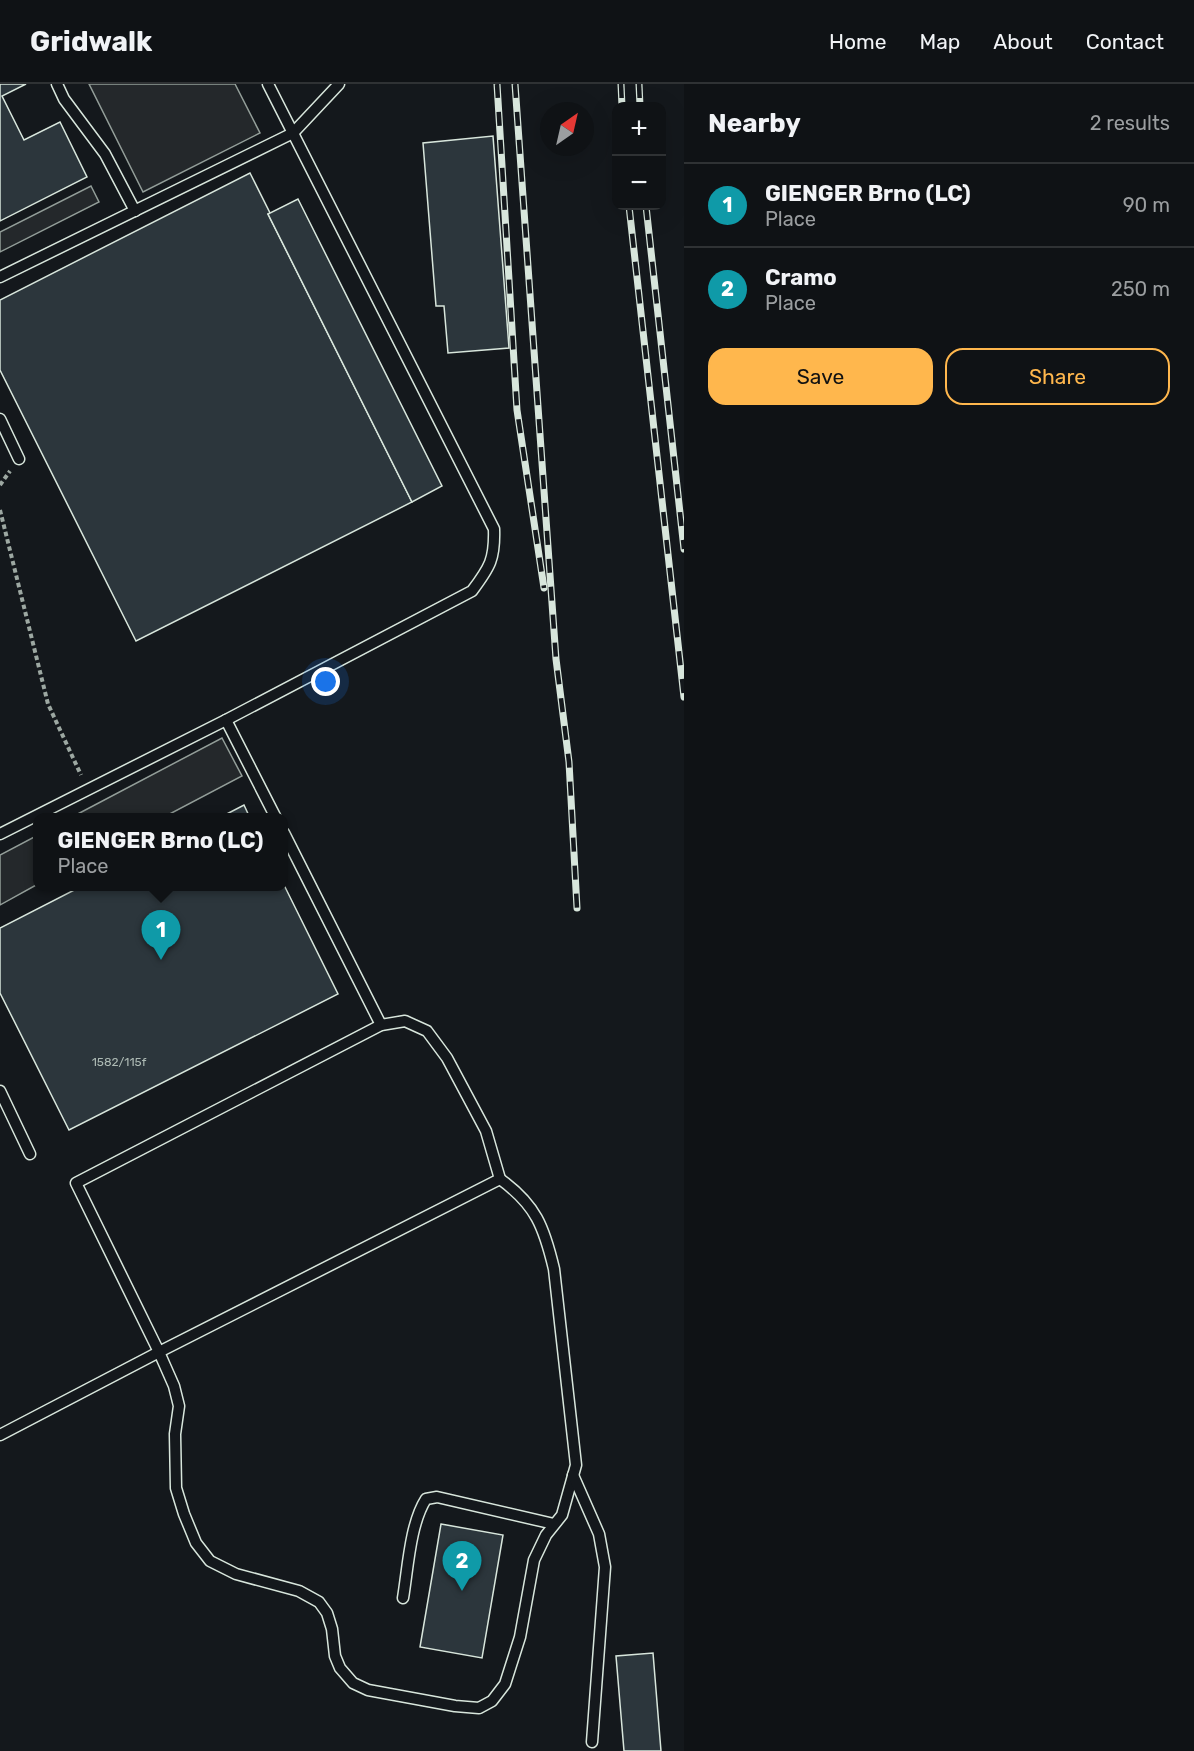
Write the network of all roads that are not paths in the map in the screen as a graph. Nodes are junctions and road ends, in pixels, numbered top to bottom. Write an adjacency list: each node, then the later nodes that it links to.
1 (57, 84): 5 (lane)
2 (268, 84): 4 (lane)
3 (339, 84): 4 (lane)
4 (293, 133): 5 (lane); 9 (lane)
5 (135, 211): 6 (lane)
6 (0, 277)
7 (0, 419): 8 (lane)
8 (19, 459)
9 (226, 720): 10 (lane); 11 (lane)
10 (42, 813)
11 (273, 813)
12 (33, 818): 13 (lane)
13 (0, 834)
14 (288, 841): 15 (lane)
15 (381, 1025): 18 (lane); 19 (lane)
16 (0, 1091): 17 (lane)
17 (30, 1154)
18 (500, 1179): 19 (lane); 21 (lane)
19 (159, 1353): 20 (lane); 22 (lane)
20 (0, 1435)
21 (573, 1475): 22 (lane); 24 (lane)
22 (554, 1524): 23 (lane)
23 (403, 1598)
24 (592, 1742)

